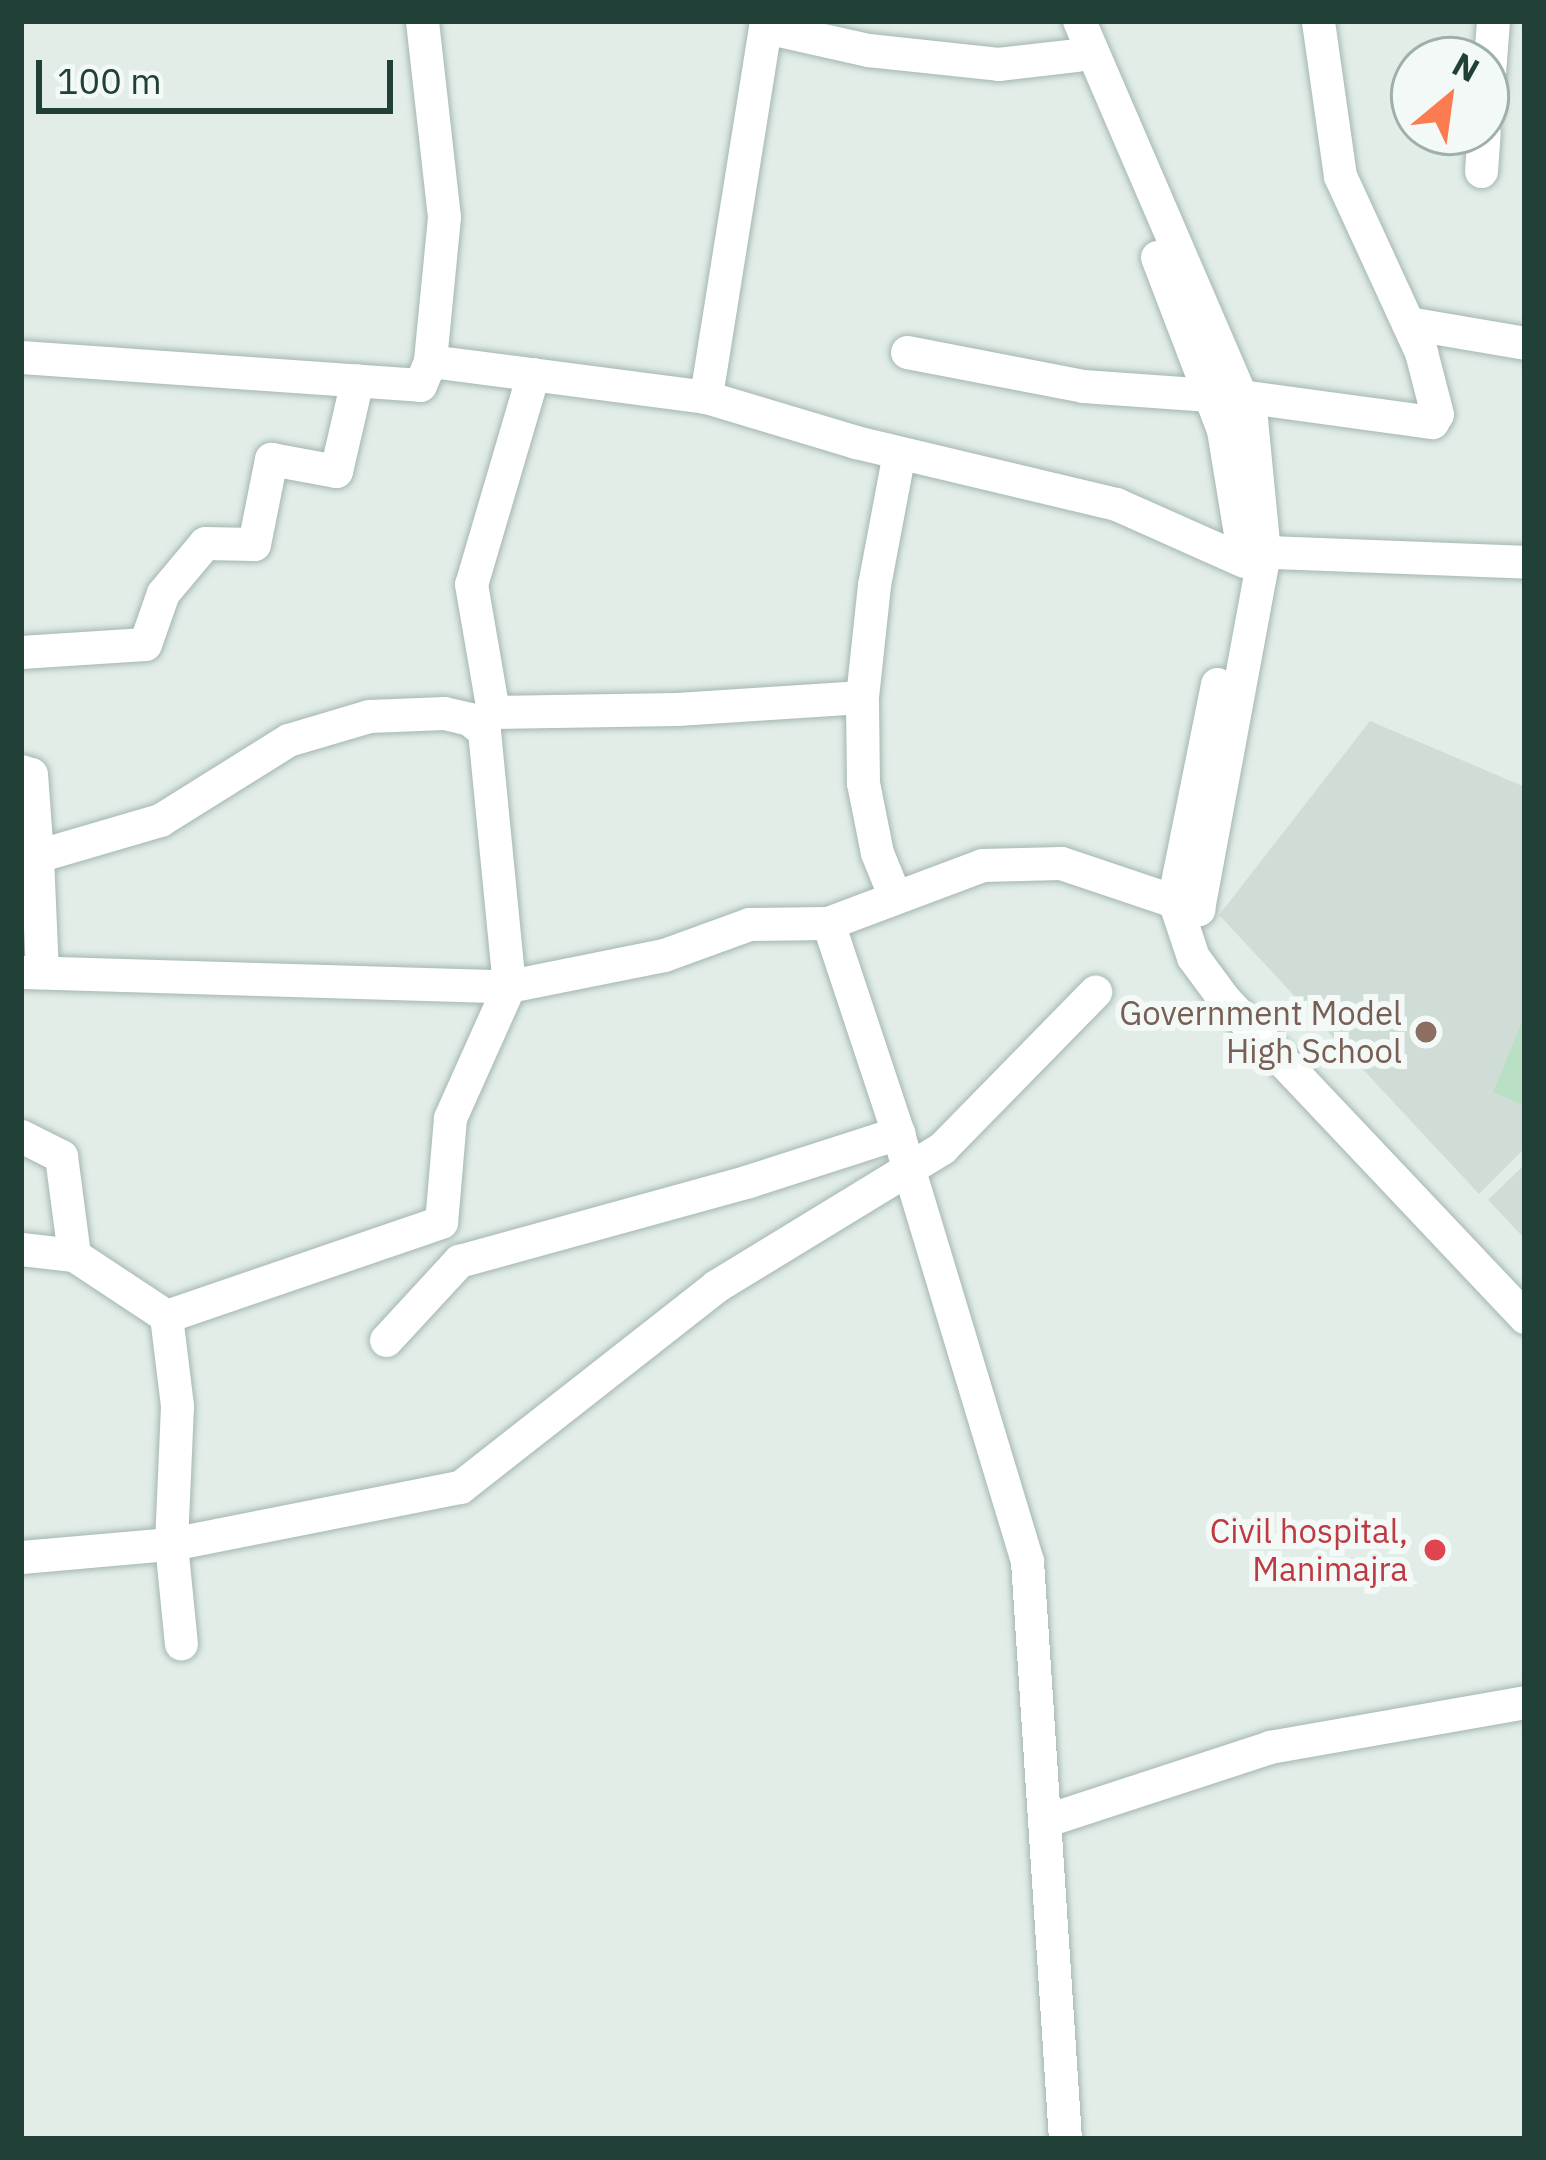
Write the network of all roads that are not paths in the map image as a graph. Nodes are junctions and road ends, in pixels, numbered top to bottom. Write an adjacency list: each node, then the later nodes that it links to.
1 (422, 21): 11 (street)
2 (1318, 21): 7 (street)
3 (766, 24): 4 (street); 15 (street)
4 (1077, 28): 14 (street)
5 (1482, 156): 6 (street)
6 (1481, 171)
7 (1408, 323): 8 (street); 14 (street)
8 (1525, 343)
9 (907, 352): 14 (street)
10 (21, 358): 13 (street)
11 (430, 361): 12 (street); 13 (street)
12 (533, 374): 15 (street); 20 (street)
13 (357, 380): 19 (street)
14 (1225, 395): 17 (street)
15 (706, 397): 16 (street)
16 (899, 453): 17 (street); 20 (street)
17 (1250, 555): 18 (street); 24 (street)
18 (1525, 562)
19 (21, 652)
20 (862, 697): 23 (street)
21 (21, 771): 22 (street)
22 (37, 856): 26 (street); 27 (street)
23 (895, 897): 24 (street); 25 (street)
24 (1186, 906): 35 (street)
25 (828, 923): 27 (street); 29 (street)
26 (31, 972): 27 (street)
27 (508, 986): 34 (street)
28 (1095, 992): 31 (street)
29 (898, 1133): 31 (street); 36 (street)
30 (21, 1136): 33 (street)
31 (908, 1167): 37 (street); 41 (street)
32 (21, 1249): 33 (street)
33 (74, 1256): 34 (street)
34 (166, 1316): 37 (street)
35 (1525, 1317)
36 (386, 1340)
37 (171, 1544): 38 (street); 39 (street)
38 (21, 1557)
39 (181, 1644)
40 (1525, 1702): 41 (street)
41 (1044, 1821): 42 (street)
42 (1065, 2139)

